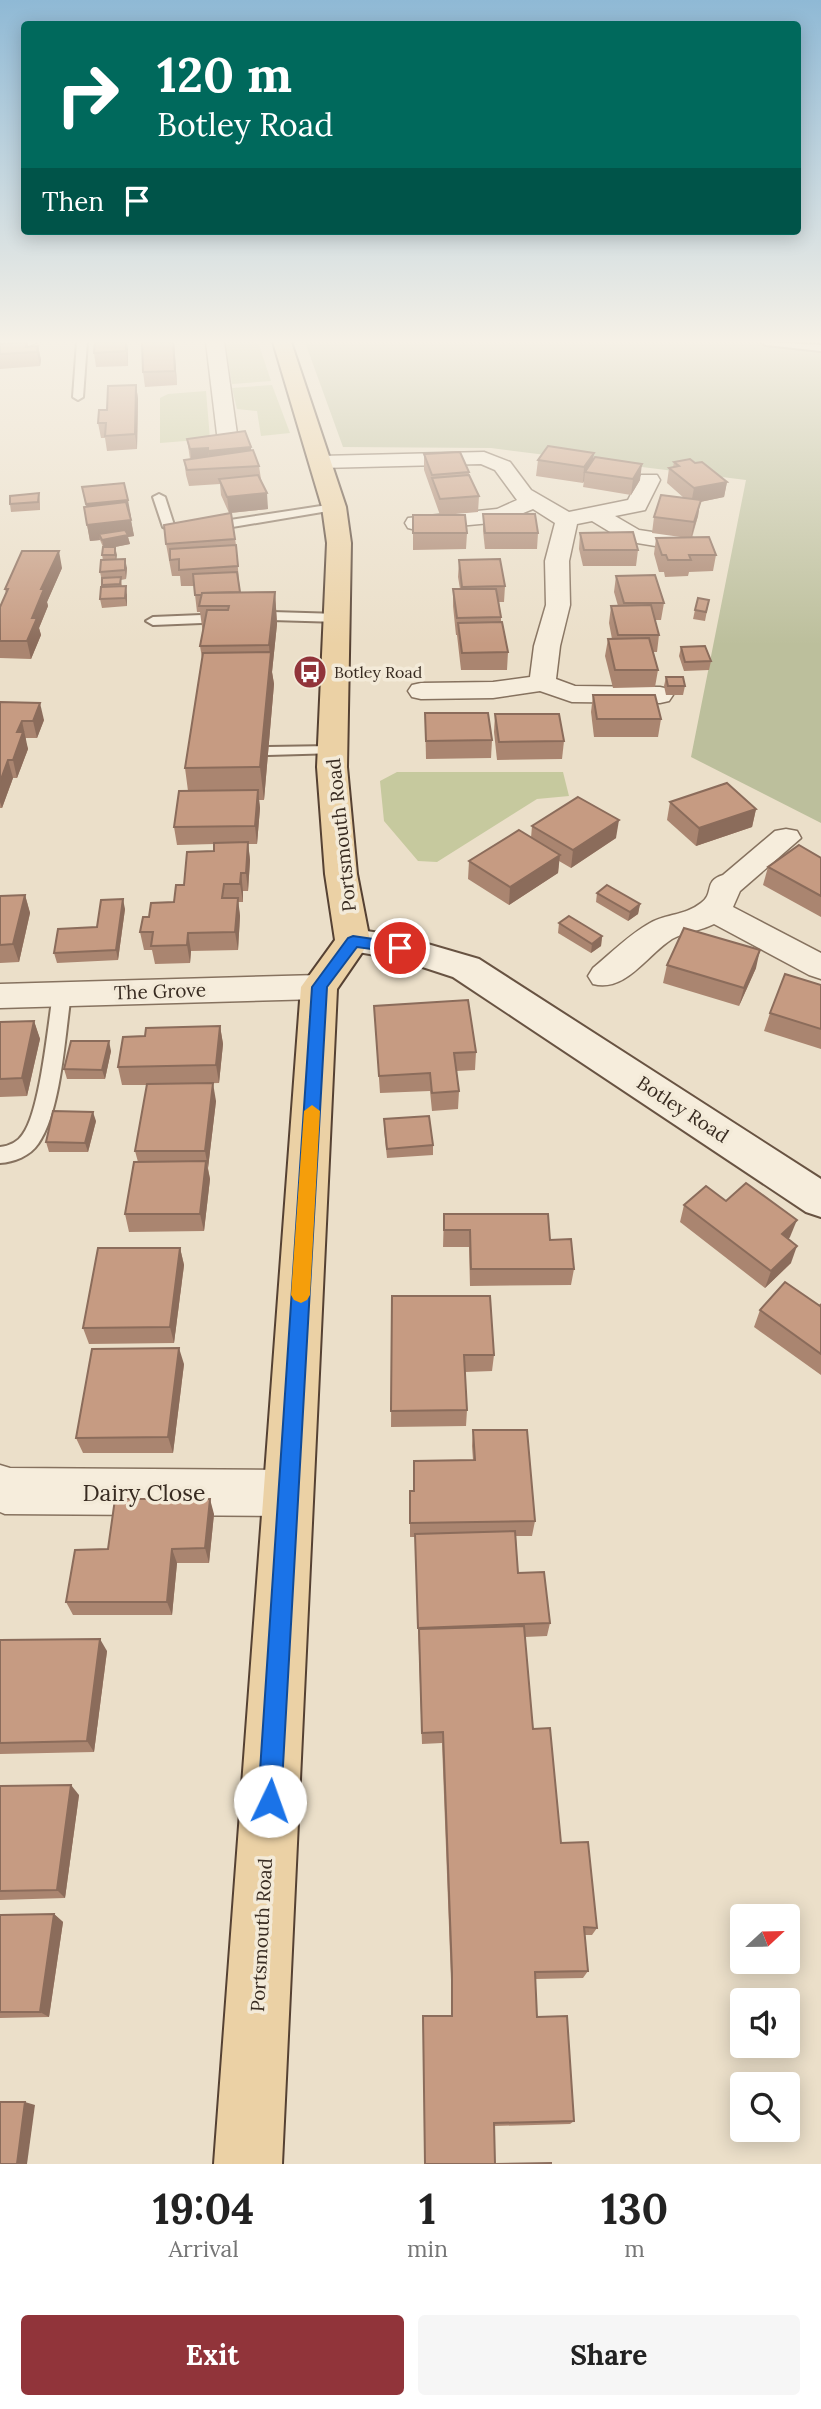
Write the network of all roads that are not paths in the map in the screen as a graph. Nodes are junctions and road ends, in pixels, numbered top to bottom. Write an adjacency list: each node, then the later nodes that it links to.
1 (315, 443): 2 (main road, Portsmouth Road)
2 (321, 462): 5 (street); 6 (main road, Portsmouth Road)
3 (649, 480): 7 (street)
4 (159, 497): 6 (lane)
5 (532, 501): 8 (street); 9 (street)
6 (334, 508): 11 (main road, Portsmouth Road)
7 (607, 513): 8 (street); 10 (street)
8 (565, 520): 13 (street)
9 (415, 523)
10 (692, 545)
11 (339, 618): 12 (lane); 16 (main road, Portsmouth Road)
12 (153, 621)
13 (542, 683): 14 (street); 15 (street)
14 (421, 691)
15 (660, 695)
16 (332, 750): 17 (lane); 20 (main road, Portsmouth Road)
17 (268, 751)
18 (786, 838): 19 (street)
19 (719, 897): 21 (street); 22 (street)
20 (353, 941): 23 (main road); 27 (main road, Botley Road)
21 (821, 967)
22 (605, 976)
23 (319, 987): 24 (street, The Grove); 29 (main road, Portsmouth Road)
24 (62, 995): 25 (street, The Grove); 26 (lane)
25 (0, 996)
26 (0, 1156)
27 (821, 1200)
28 (0, 1487): 29 (street, Dairy Close)
29 (288, 1493): 30 (main road, Portsmouth Road)
30 (248, 2164)

